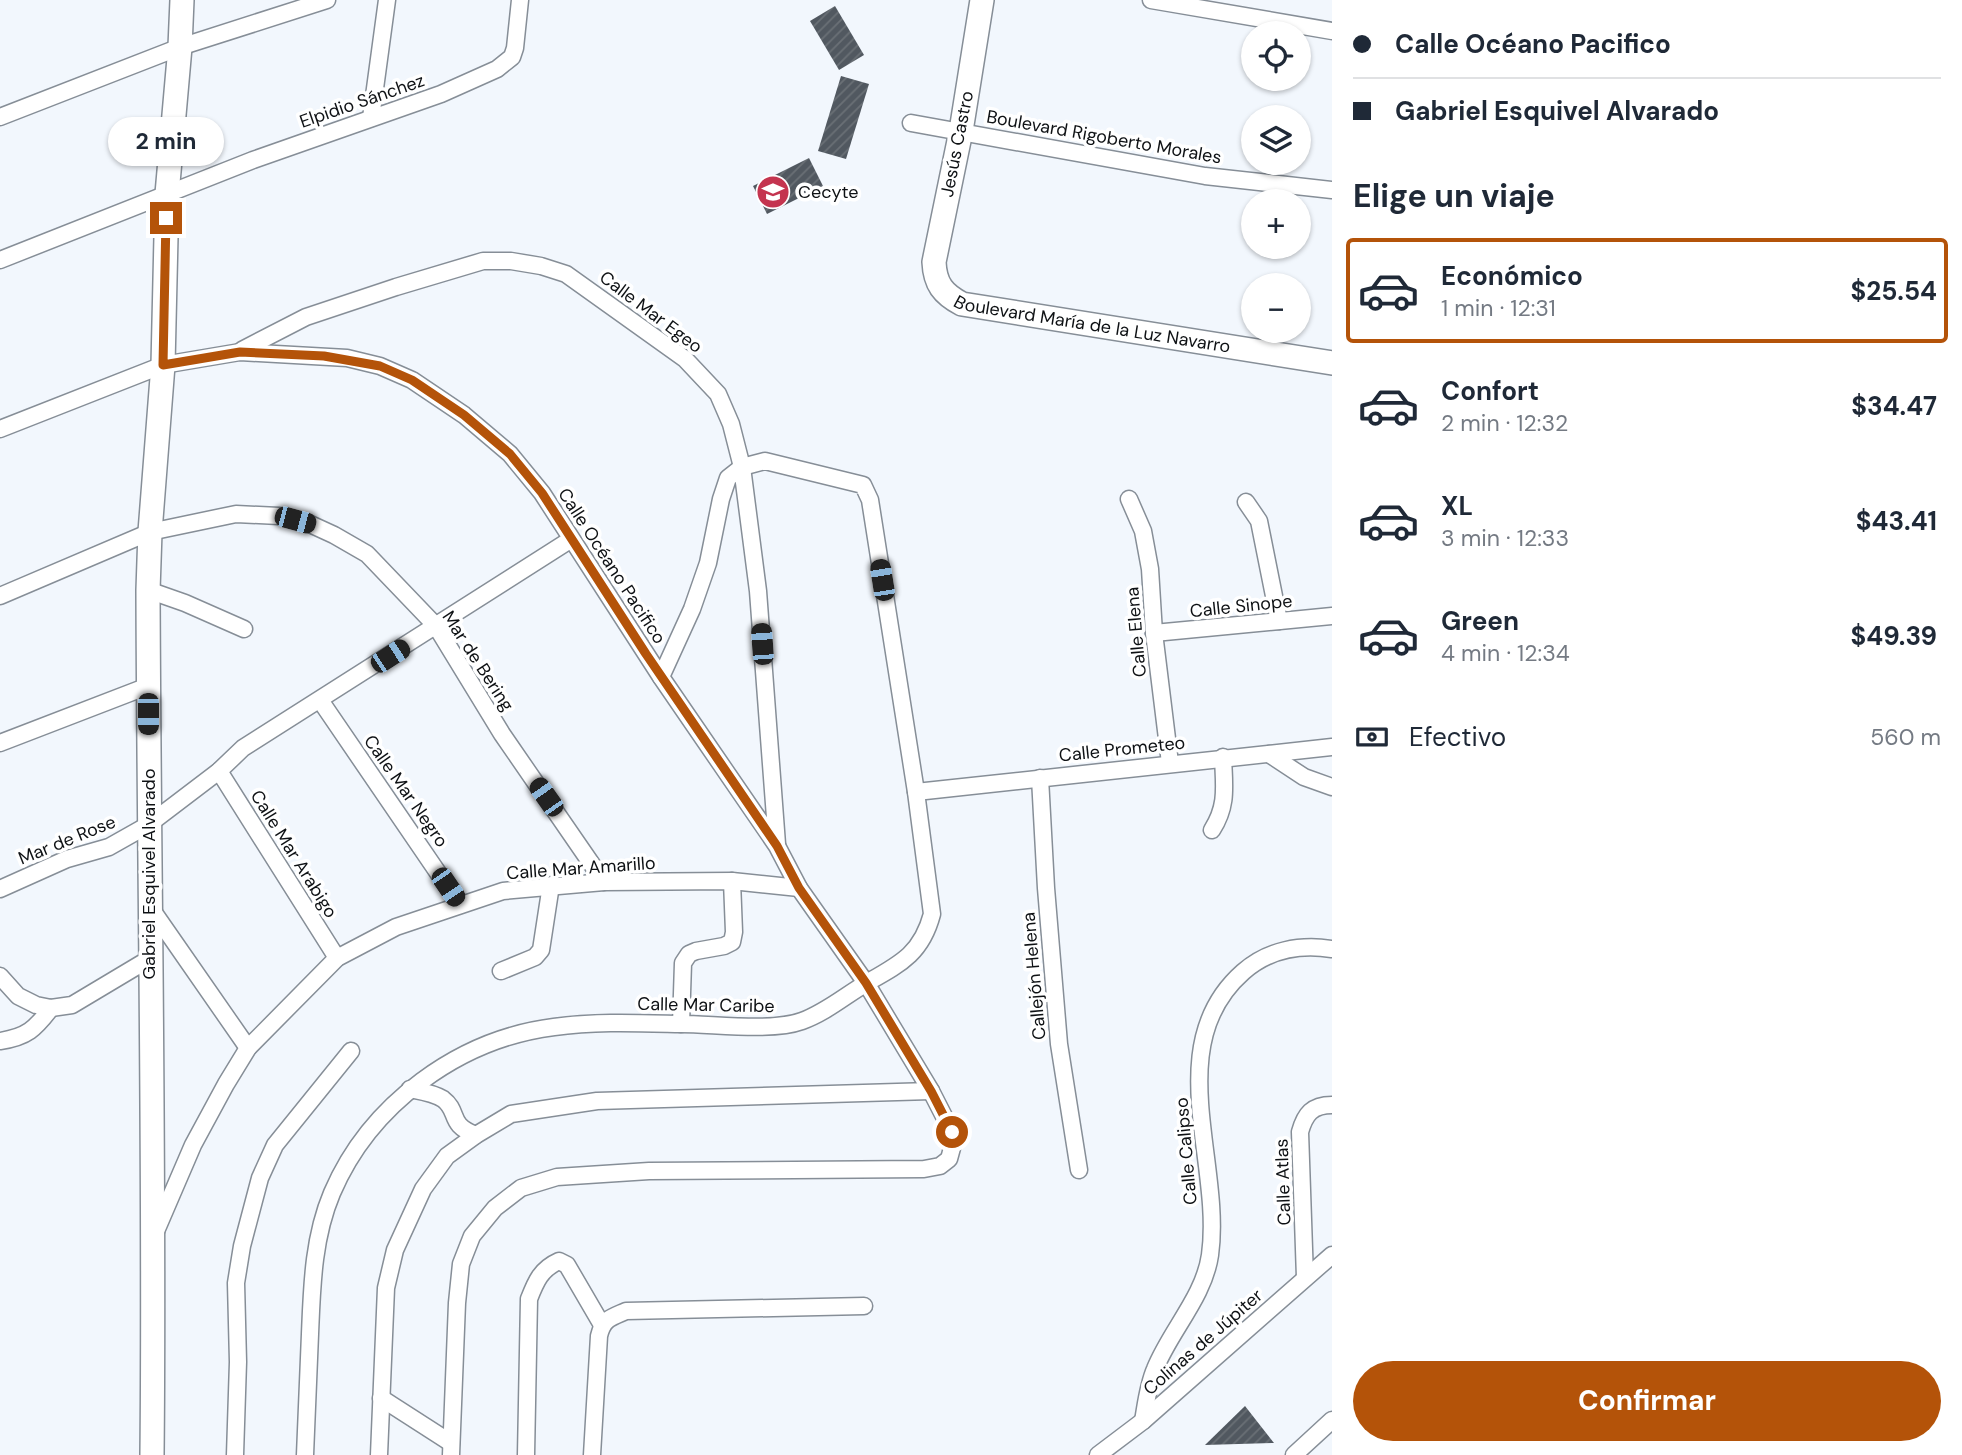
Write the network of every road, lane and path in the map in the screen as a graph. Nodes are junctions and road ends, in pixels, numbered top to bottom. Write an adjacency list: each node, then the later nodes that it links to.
1 (182, 0): 8 (street, Gabriel Esquivel Alvarado)
2 (327, 0): 8 (street)
3 (387, 0): 10 (street)
4 (520, 0): 10 (street, Elpidio Sánchez)
5 (982, 0): 12 (street, Jesús Castro)
6 (1151, 0): 7 (street)
7 (1332, 31)
8 (180, 47): 9 (street); 14 (street, Gabriel Esquivel Alvarado)
9 (0, 117)
10 (371, 118): 14 (street, Elpidio Sánchez)
11 (911, 123): 12 (street, Boulevard Rigoberto Morales)
12 (961, 131): 13 (street, Boulevard Rigoberto Morales); 16 (street, Jesús Castro)
13 (1332, 190)
14 (167, 194): 15 (street, Elpidio Sánchez); 19 (street, Gabriel Esquivel Alvarado)
15 (0, 260)
16 (939, 288): 18 (street, Boulevard María de la Luz Navarro)
17 (240, 352): 19 (street, Calle Océano Pacifico); 21 (street, Calle Mar Egeo); 25 (street, Calle Océano Pacifico)
18 (1332, 363)
19 (163, 365): 20 (street, Calle Océano Pacifico); 24 (street, Gabriel Esquivel Alvarado)
20 (0, 429)
21 (742, 467): 33 (street); 44 (street, Calle Mar Caribe); 47 (street, Calle Mar Egeo)
22 (1129, 499): 32 (street, Calle Elena)
23 (1246, 502): 29 (street)
24 (150, 532): 26 (street, Gabriel Esquivel Alvarado); 27 (street, Mar de Bering); 30 (street, Mar de Bering)
25 (570, 540): 30 (street, Mar de Rose); 33 (street, Calle Océano Pacifico)
26 (148, 590): 31 (street); 34 (street, Gabriel Esquivel Alvarado)
27 (0, 596)
28 (1332, 616): 29 (street, Calle Sinope)
29 (1279, 621): 32 (street, Calle Sinope)
30 (436, 626): 35 (street, Mar de Rose); 49 (street, Mar de Bering)
31 (244, 629)
32 (1154, 633): 40 (street, Calle Elena)
33 (661, 677): 47 (street, Calle Océano Pacifico)
34 (148, 687): 36 (street); 45 (street, Gabriel Esquivel Alvarado)
35 (320, 700): 41 (street, Mar de Rose); 54 (street, Calle Mar Negro)
36 (0, 743)
37 (1332, 747): 38 (street, Calle Prometeo)
38 (1269, 754): 39 (street, Calle Prometeo); 43 (street)
39 (1223, 757): 40 (street, Calle Prometeo); 46 (street)
40 (1170, 763): 42 (street, Calle Prometeo)
41 (219, 771): 45 (street, Mar de Rose); 56 (street, Calle Mar Arabigo)
42 (1040, 778): 44 (street, Calle Prometeo); 70 (street, Callejón Helena)
43 (1332, 788)
44 (916, 792): 60 (street, Calle Mar Caribe)
45 (148, 825): 52 (street, Mar de Rose); 53 (street, Gabriel Esquivel Alvarado)
46 (1212, 830)
47 (777, 846): 51 (street, Calle Océano Pacifico)
48 (732, 881): 49 (street, Calle Mar Amarillo); 51 (street, Calle Mar Amarillo); 62 (street)
49 (604, 882): 50 (street, Calle Mar Amarillo)
50 (551, 885): 54 (street, Calle Mar Amarillo); 58 (street)
51 (799, 888): 60 (street, Calle Océano Pacifico)
52 (0, 889)
53 (149, 905): 57 (street, Gabriel Esquivel Alvarado); 64 (street)
54 (460, 905): 56 (street, Calle Mar Amarillo)
55 (1332, 949): 78 (street, Calle Calipso)
56 (337, 958): 64 (street, Calle Mar Amarillo)
57 (149, 959): 61 (street); 71 (street, Gabriel Esquivel Alvarado)
58 (502, 971)
59 (0, 976): 61 (street)
60 (866, 983): 62 (street, Calle Mar Caribe); 67 (street, Calle Océano Pacifico)
61 (51, 1008): 63 (street)
62 (681, 1024): 66 (street, Calle Mar Caribe)
63 (0, 1041)
64 (248, 1048): 71 (street, Calle Mar Amarillo)
65 (351, 1051): 81 (street)
66 (410, 1089): 69 (street); 82 (street, Calle Mar Caribe)
67 (931, 1091): 69 (street); 79 (street, Calle Océano Pacifico)
68 (1332, 1105): 73 (street, Calle Atlas)
69 (476, 1135): 76 (street)
70 (1079, 1170)
71 (154, 1236): 80 (street, Gabriel Esquivel Alvarado)
72 (1332, 1255): 73 (street, Colinas de Júpiter)
73 (1305, 1278): 78 (street, Colinas de Júpiter)
74 (863, 1306): 75 (street)
75 (602, 1325): 84 (street); 85 (street)
76 (381, 1398): 79 (street); 83 (street)
77 (1332, 1420): 87 (street)
78 (1143, 1421): 86 (street, Colinas de Júpiter)
79 (451, 1449)
80 (152, 1455)
81 (235, 1455)
82 (305, 1455)
83 (379, 1455)
84 (526, 1455)
85 (592, 1455)
86 (1098, 1455)
87 (1294, 1455)

